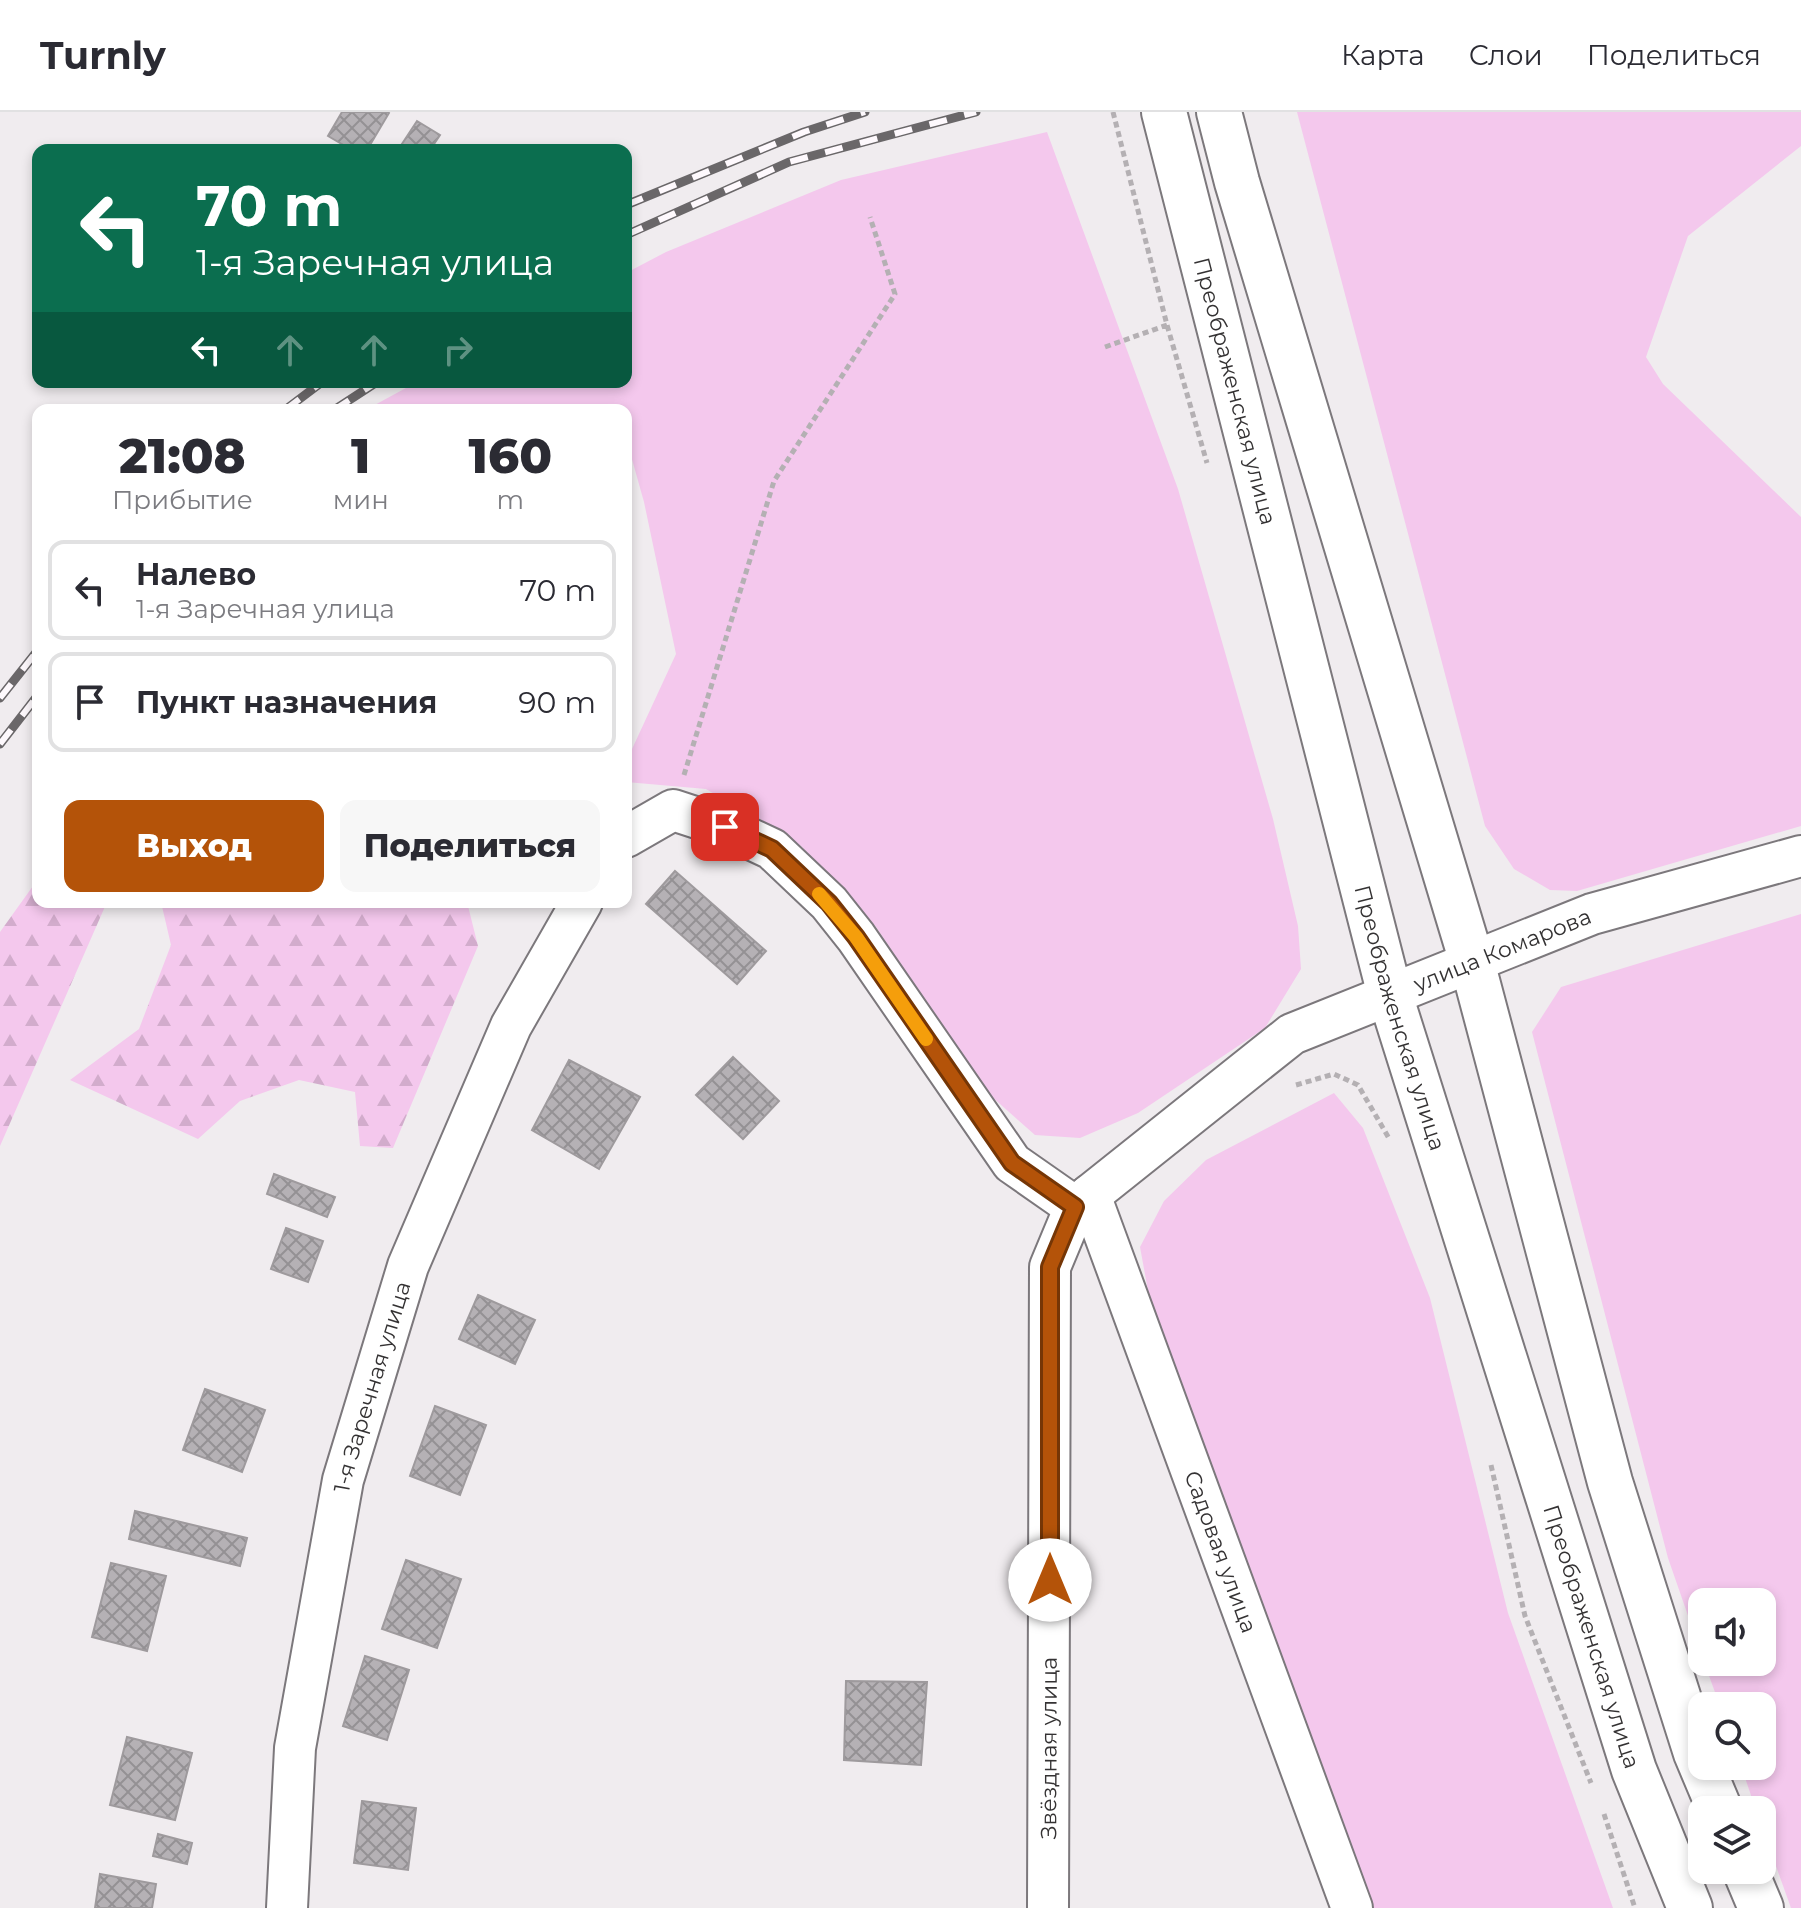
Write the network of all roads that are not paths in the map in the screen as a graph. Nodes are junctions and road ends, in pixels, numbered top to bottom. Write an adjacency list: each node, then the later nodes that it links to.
1 (1164, 112): 7 (main road, Преображенская улица)
2 (1219, 112): 6 (main road)
3 (632, 834): 8 (street)
4 (1801, 856): 6 (street, улица Комарова)
5 (579, 908): 11 (street, 1-я Заречная улица)
6 (1472, 962): 7 (street, улица Комарова); 9 (main road)
7 (1390, 995): 8 (street, улица Комарова); 14 (main road, Преображенская улица)
8 (1083, 1201): 12 (street, Звёздная улица); 13 (street, Садовая улица)
9 (1714, 1796)
10 (1751, 1884): 15 (main road)
11 (287, 1908)
12 (1048, 1908)
13 (1352, 1908)
14 (1690, 1908)
15 (1761, 1908)

